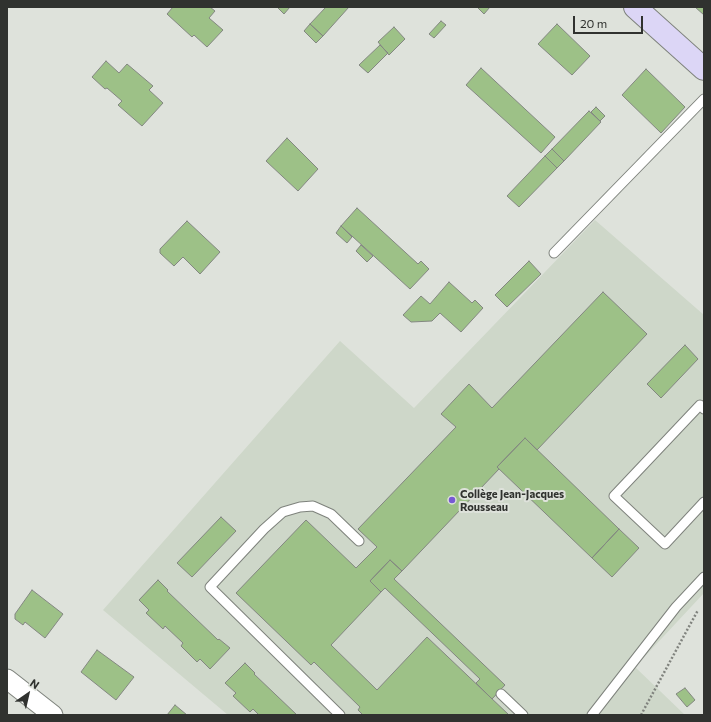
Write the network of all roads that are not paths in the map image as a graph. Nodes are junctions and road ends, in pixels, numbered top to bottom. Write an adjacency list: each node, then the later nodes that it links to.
1 (635, 7): 2 (street)
2 (704, 69)
3 (704, 99): 4 (lane)
4 (554, 253)
5 (704, 409): 6 (lane)
6 (704, 502)
7 (358, 541): 12 (lane)
8 (704, 577): 14 (lane)
9 (7, 679): 11 (street)
10 (501, 694): 13 (lane)
11 (53, 715)
12 (340, 715)
13 (523, 715)
14 (592, 715)

